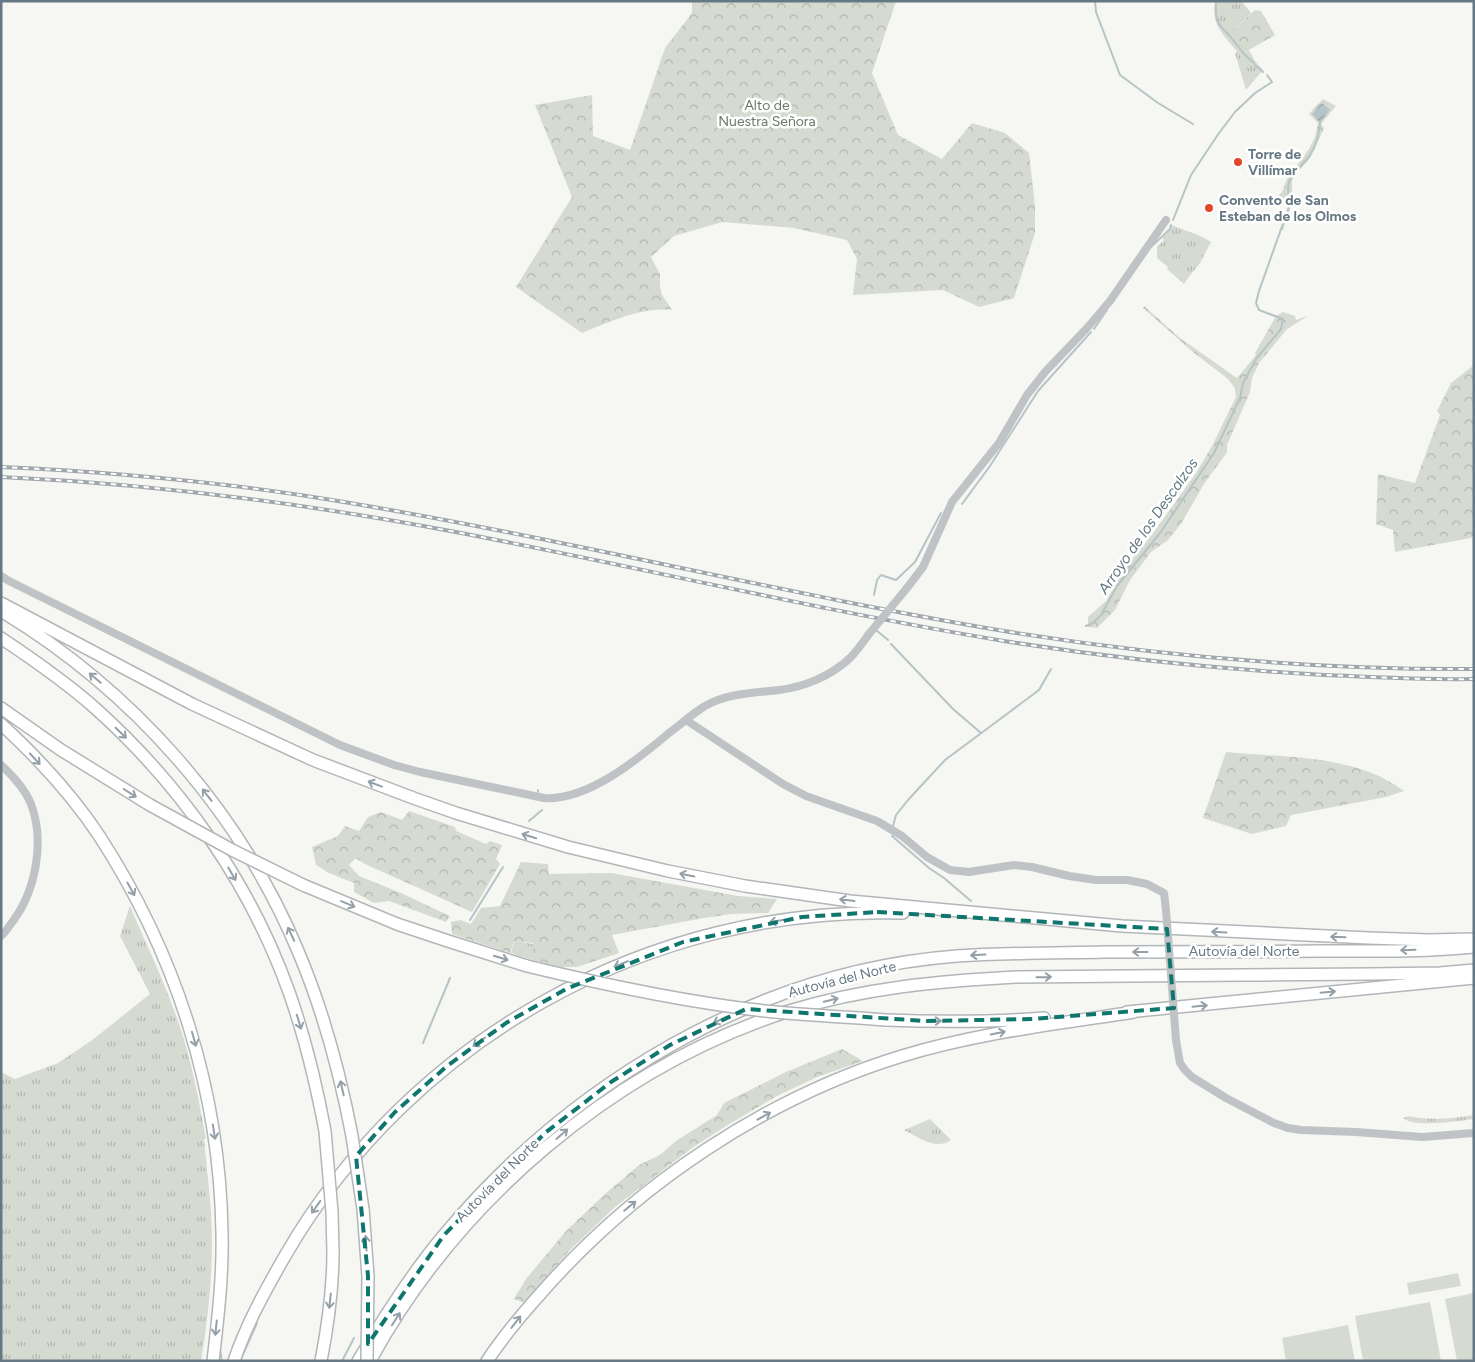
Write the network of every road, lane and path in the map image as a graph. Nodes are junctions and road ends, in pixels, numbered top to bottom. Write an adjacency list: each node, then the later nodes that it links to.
1 (1166, 220): 7 (street, bridge)
2 (1, 576): 7 (street)
3 (1, 603): 10 (highway, one-way to 3)
4 (1, 611): 22 (highway, one-way to 4, bridge)
5 (1, 638): 20 (highway, one-way to 20, bridge)
6 (1, 708): 16 (highway, one-way to 16, bridge)
7 (686, 720): 17 (street, bridge)
8 (1, 724): 18 (highway, one-way to 18)
9 (1, 765): 11 (street)
10 (1122, 926): 12 (highway, one-way to 10); 19 (highway, one-way to 19)
11 (1, 936)
12 (1474, 939)
13 (1474, 947): 21 (highway, Autovía del Norte, one-way to 21)
14 (1474, 970): 22 (highway, Autovía del Norte, one-way to 14)
15 (1474, 978): 16 (highway, one-way to 15)
16 (1134, 1012): 23 (highway, one-way to 16)
17 (1474, 1133)
18 (213, 1361)
19 (234, 1361)
20 (320, 1361)
21 (358, 1361)
22 (369, 1361)
23 (487, 1361)

